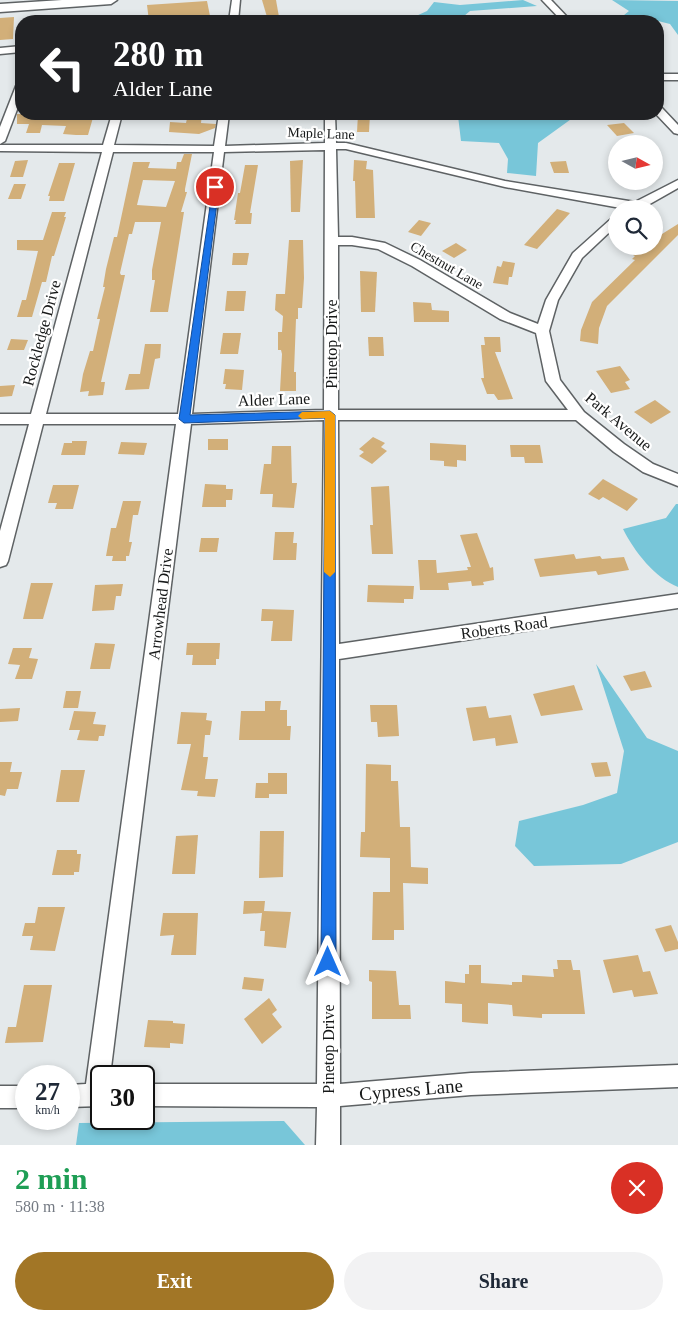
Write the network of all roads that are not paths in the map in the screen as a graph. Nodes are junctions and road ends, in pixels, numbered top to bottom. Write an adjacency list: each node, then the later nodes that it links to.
1 (111, 0): 4 (street)
2 (236, 0): 5 (street)
3 (546, 0): 6 (street)
4 (0, 8)
5 (235, 15)
6 (561, 15)
7 (15, 50): 8 (street)
8 (0, 51)
9 (664, 77): 10 (street)
10 (678, 77)
11 (15, 102): 17 (street)
12 (664, 116): 16 (street)
13 (115, 120): 20 (street, Rockledge Drive)
14 (223, 120): 21 (street, Arrowhead Drive)
15 (330, 120): 18 (street, Pinetop Drive)
16 (678, 131)
17 (0, 141)
18 (330, 146): 21 (street, Maple Lane); 24 (street, Maple Lane); 26 (street, Pinetop Drive)
19 (0, 148): 20 (street, Maple Lane)
20 (108, 148): 21 (street, Maple Lane); 31 (street, Rockledge Drive)
21 (221, 149): 32 (street, Arrowhead Drive)
22 (678, 183): 23 (street)
23 (647, 200)
24 (608, 202)
25 (608, 227): 27 (street)
26 (332, 241): 27 (street, Chestnut Lane); 28 (street, Pinetop Drive)
27 (542, 330): 29 (street, Park Avenue)
28 (330, 415): 29 (street, Alder Lane); 32 (street, Alder Lane); 36 (street, Pinetop Drive)
29 (579, 415): 33 (street, Park Avenue)
30 (0, 419): 31 (street, Alder Lane)
31 (37, 419): 32 (street, Alder Lane); 34 (street, Rockledge Drive)
32 (184, 419): 37 (street, Arrowhead Drive)
33 (678, 480)
34 (0, 561)
35 (678, 601): 36 (street, Roberts Road)
36 (330, 653): 40 (street, Pinetop Drive)
37 (103, 1065)
38 (678, 1076): 40 (street, Cypress Lane)
39 (155, 1096): 40 (street, Cypress Lane)
40 (328, 1096): 43 (street, Pinetop Drive)
41 (0, 1097): 42 (street)
42 (15, 1097)
43 (328, 1145)

